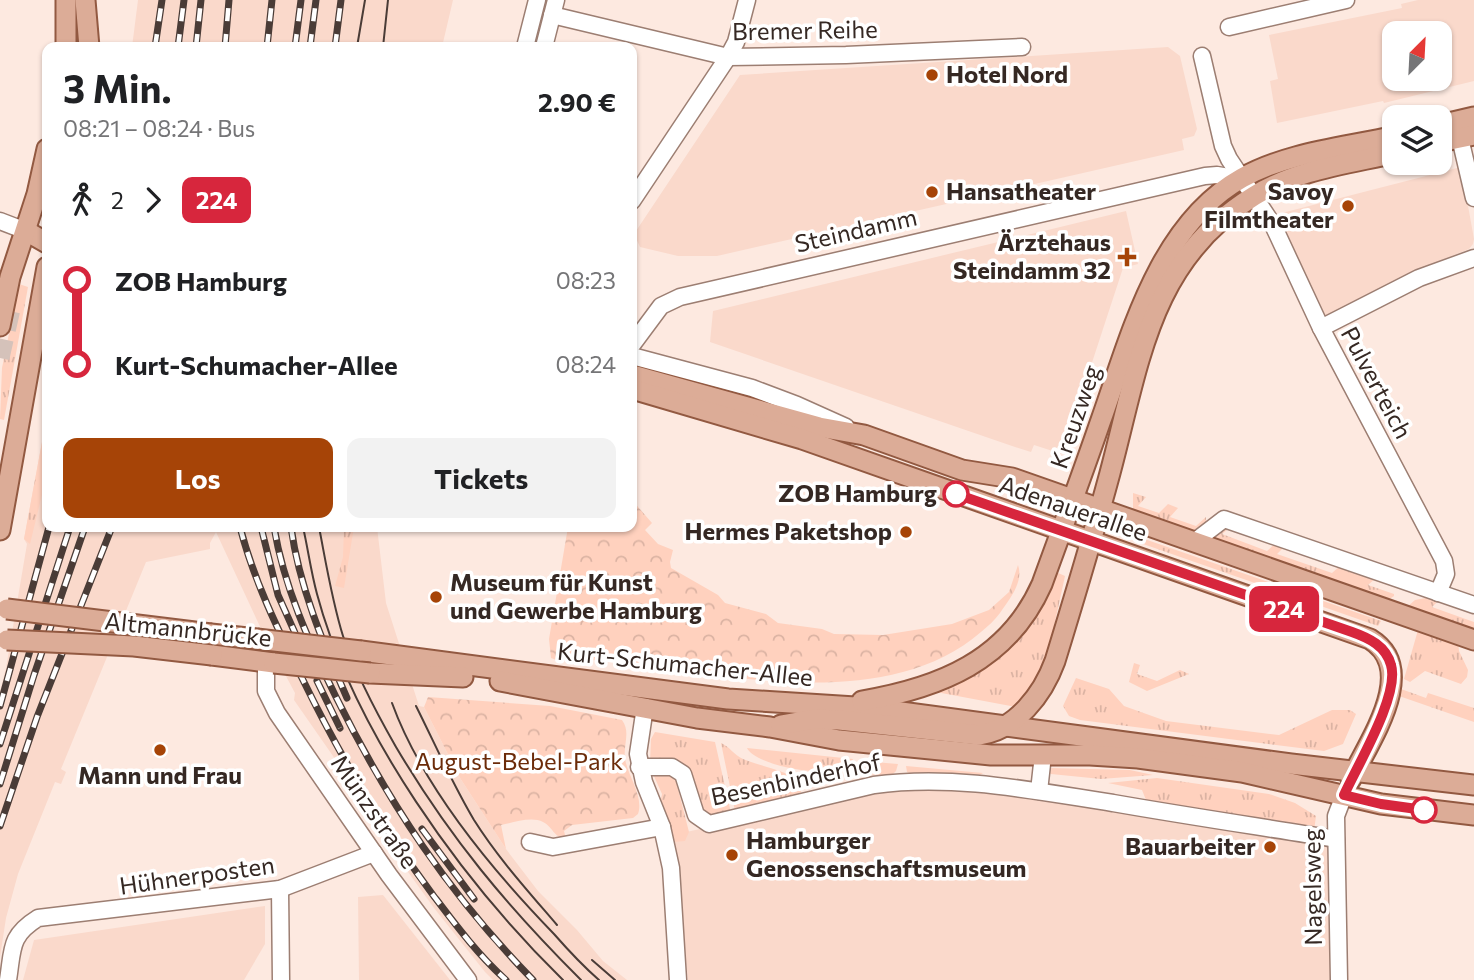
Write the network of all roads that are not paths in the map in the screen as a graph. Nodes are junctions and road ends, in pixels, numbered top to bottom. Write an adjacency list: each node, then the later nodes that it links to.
1 (66, 0): 8 (main road)
2 (85, 0): 9 (main road)
3 (537, 0): 10 (street)
4 (747, 0): 14 (street)
5 (1346, 0): 7 (street)
6 (554, 7): 11 (street); 14 (street, Bremer Reihe)
7 (1229, 27)
8 (66, 42)
9 (89, 42)
10 (526, 42)
11 (545, 42)
12 (1022, 47): 14 (street, Bremer Reihe)
13 (1202, 56): 21 (street, Pulverteich)
14 (728, 57): 22 (street)
15 (1474, 117): 16 (main road)
16 (1452, 122)
17 (1458, 138): 24 (street)
18 (1382, 139): 21 (main road, Steindamm)
19 (1382, 156): 23 (main road)
20 (42, 172): 26 (main road)
21 (1241, 178): 23 (street, Pulverteich); 32 (street, Steindamm); 37 (main road, Kreuzweg)
22 (637, 194)
23 (1254, 196): 31 (street, Pulverteich); 38 (main road, Kreuzweg)
24 (1474, 198)
25 (0, 221): 26 (street)
26 (26, 231): 27 (main road); 30 (main road)
27 (42, 240)
28 (1474, 258): 31 (street)
29 (42, 295): 39 (main road)
30 (0, 326)
31 (1321, 328): 43 (street, Pulverteich)
32 (637, 338)
33 (637, 357): 36 (street, Adenauerallee)
34 (637, 376): 36 (main road, Adenauerallee)
35 (637, 390): 40 (main road, Adenauerallee)
36 (864, 435): 37 (main road, Adenauerallee)
37 (1073, 500): 38 (main road, Adenauerallee); 40 (main road, Kreuzweg)
38 (1100, 509): 41 (main road, Kreuzweg); 42 (main road, Adenauerallee)
39 (0, 530)
40 (1061, 531): 41 (main road, Adenauerallee); 52 (main road, Kreuzweg)
41 (1090, 541): 51 (main road, Adenauerallee); 54 (main road, Kreuzweg)
42 (1194, 542): 43 (street); 47 (main road, Adenauerallee)
43 (1438, 593): 44 (street)
44 (1474, 605)
45 (2, 608): 48 (main road, Altmannbrücke, bridge)
46 (0, 639): 49 (main road, Altmannbrücke, bridge)
47 (1474, 640)
48 (361, 652): 52 (main road, Kurt-Schumacher-Allee)
49 (270, 663): 50 (main road, Altmannbrücke, bridge); 66 (street, Münzstraße)
50 (370, 673): 53 (main road, Kurt-Schumacher-Allee)
51 (1392, 680): 58 (main road, Nagelsweg)
52 (840, 705): 54 (main road, Kurt-Schumacher-Allee)
53 (645, 707): 55 (main road, Kurt-Schumacher-Allee); 57 (street)
54 (1005, 726): 55 (main road, Kurt-Schumacher-Allee); 58 (main road, Kurt-Schumacher-Allee)
55 (770, 727): 56 (main road, Kurt-Schumacher-Allee)
56 (1043, 755): 60 (street); 61 (main road, Kurt-Schumacher-Allee)
57 (639, 766): 60 (street, Besenbinderhof); 63 (street)
58 (1356, 770): 59 (main road, Kurt-Schumacher-Allee); 61 (main road, Nagelsweg)
59 (1474, 785)
60 (1039, 791): 64 (street, Besenbinderhof)
61 (1344, 795): 62 (main road, Kurt-Schumacher-Allee); 64 (street, Nagelsweg)
62 (1474, 815)
63 (662, 827): 65 (street); 71 (street)
64 (1336, 839): 72 (street, Nagelsweg)
65 (530, 842)
66 (374, 853): 67 (street, Hühnerposten); 70 (street, Münzstraße)
67 (280, 889): 68 (street, Hühnerposten); 69 (street)
68 (8, 980)
69 (281, 980)
70 (468, 980)
71 (678, 980)
72 (1339, 980)

